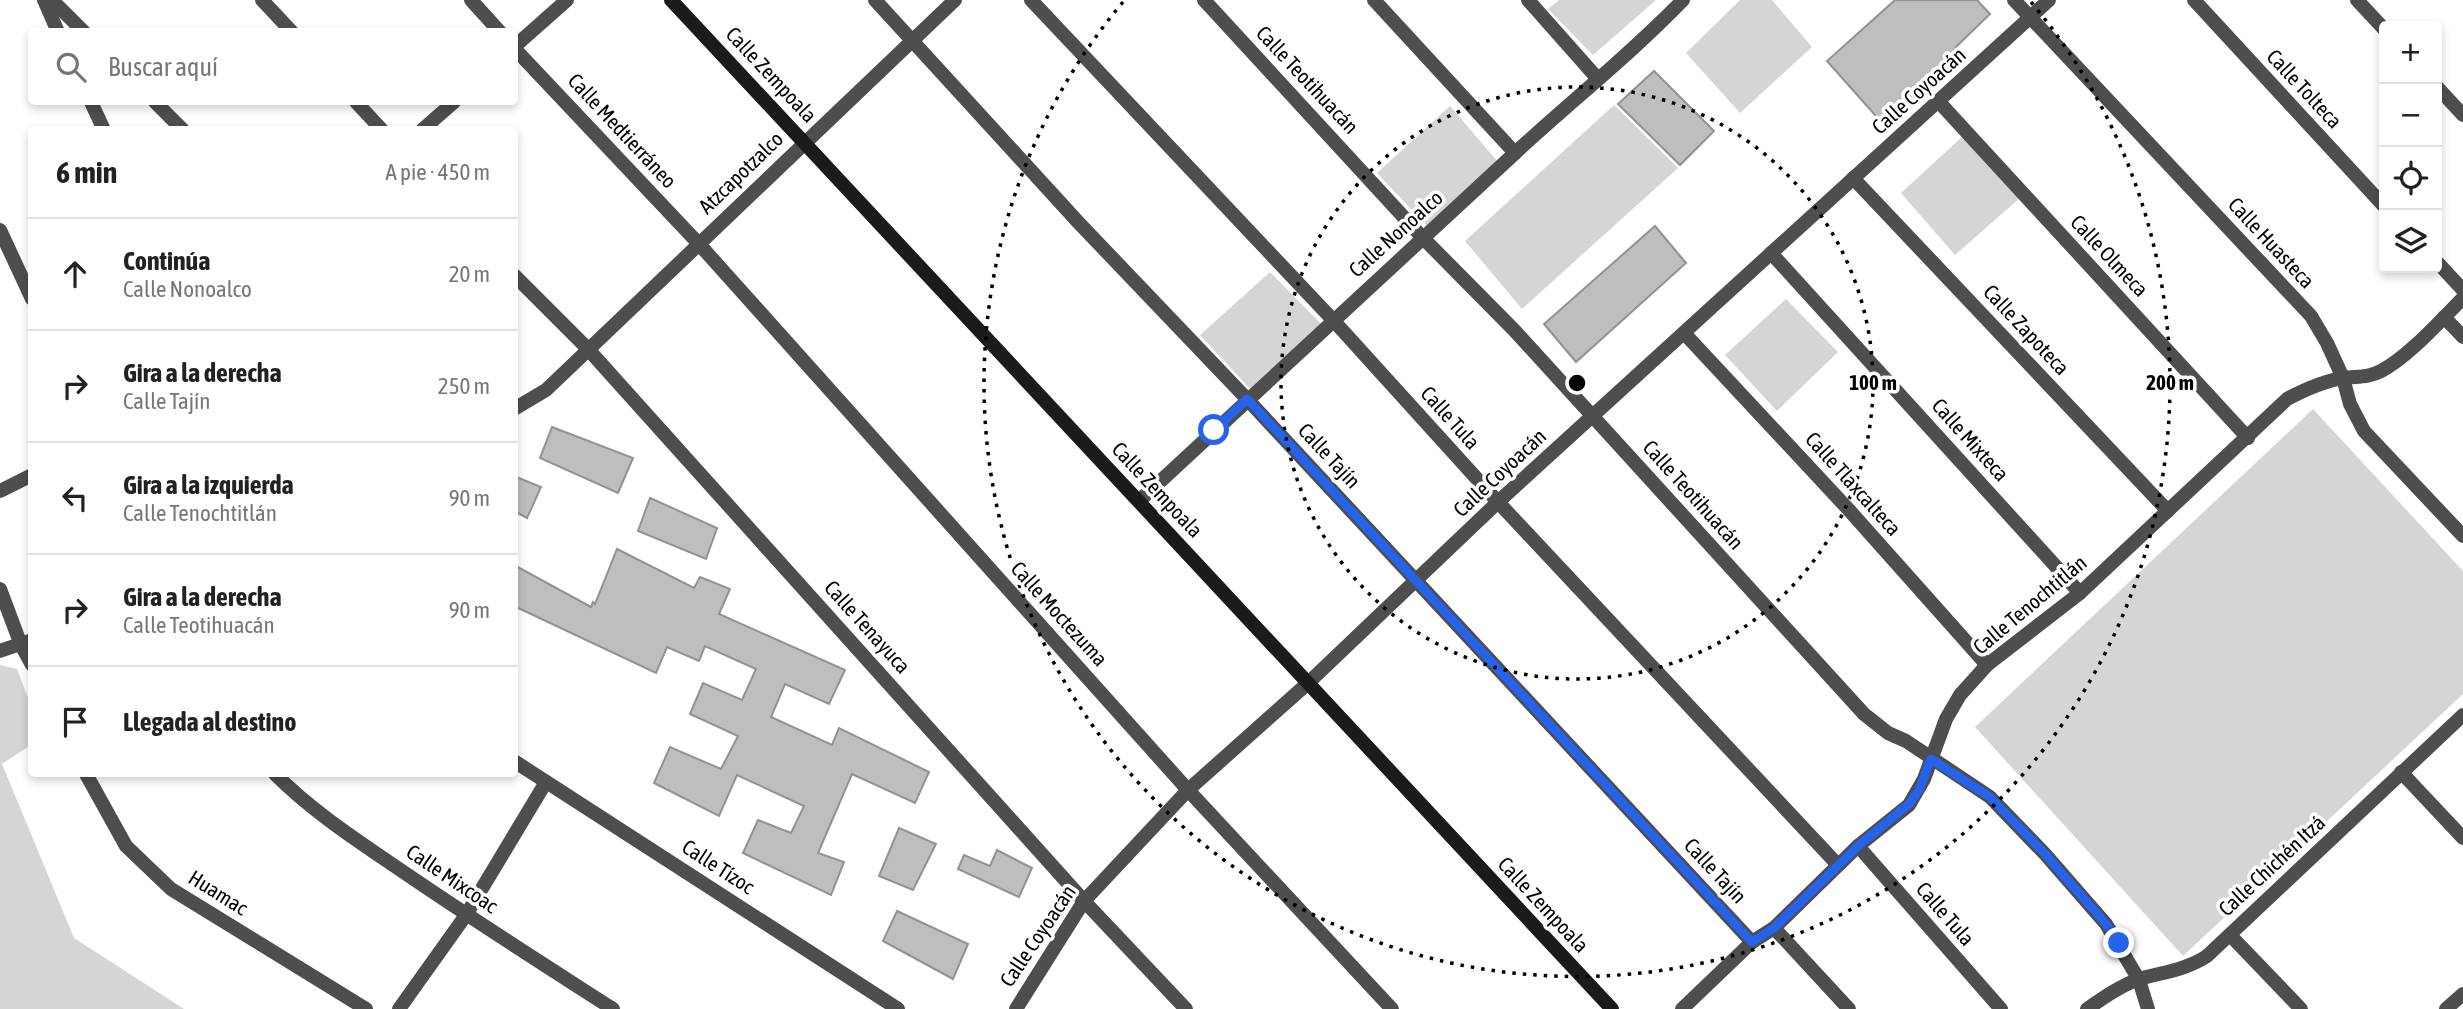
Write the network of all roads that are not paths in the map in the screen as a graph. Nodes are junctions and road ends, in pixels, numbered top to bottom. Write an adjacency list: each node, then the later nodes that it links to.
1 (44, 0): 20 (street)
2 (52, 0): 21 (street)
3 (262, 0): 22 (street)
4 (471, 0): 23 (street)
5 (567, 0): 25 (street)
6 (671, 0): 39 (street, Calle Zempoala)
7 (874, 0): 24 (street, Calle Tajín)
8 (955, 0): 24 (street, Atzcapotzalco)
9 (1031, 0): 53 (street, Calle Tula)
10 (1204, 0): 44 (street, Calle Teotihuacán)
11 (1374, 0): 40 (street)
12 (1528, 0): 27 (street)
13 (1683, 0): 27 (street, Calle Nonoalco)
14 (2014, 0): 18 (street, Calle Huasteca)
15 (2049, 0): 18 (street, Calle Coyoacán)
16 (2194, 0): 42 (street, Calle Tolteca)
17 (2357, 0): 19 (street)
18 (2031, 17): 29 (street, Calle Coyoacán); 57 (street, Calle Huasteca)
19 (2379, 24)
20 (56, 28)
21 (80, 28)
22 (288, 28)
23 (496, 28)
24 (911, 41): 39 (street, Atzcapotzalco); 58 (street, Calle Tajín)
25 (518, 43)
26 (518, 51): 45 (street, Calle Medtierráneo)
27 (1598, 79): 40 (street, Calle Nonoalco)
28 (2442, 93): 34 (street)
29 (1939, 102): 41 (street, Calle Coyoacán); 61 (street, Calle Olmeca)
30 (92, 105): 35 (street)
31 (158, 105): 36 (street)
32 (359, 105): 37 (street)
33 (451, 105): 38 (street)
34 (2463, 116)
35 (102, 126)
36 (179, 126)
37 (378, 126)
38 (427, 126)
39 (804, 142): 45 (street, Atzcapotzalco); 64 (street, Calle Zempoala)
40 (1515, 153): 44 (street, Calle Nonoalco)
41 (1853, 178): 46 (street, Calle Coyoacán); 66 (street, Calle Zapoteca)
42 (2379, 201)
43 (0, 230): 49 (street)
44 (1423, 238): 53 (street, Calle Nonoalco); 60 (street, Calle Teotihuacán)
45 (699, 244): 56 (street, Atzcapotzalco); 82 (street, Calle Moctezuma)
46 (1771, 253): 54 (street, Calle Coyoacán); 70 (street, Calle Mixteca)
47 (2442, 267): 50 (street)
48 (518, 279): 56 (street, Calle Tenayuca)
49 (28, 290)
50 (2463, 290)
51 (2463, 298): 52 (street, Calle Tenochtitlán)
52 (2444, 317): 55 (street); 57 (street, Calle Tenochtitlán)
53 (1332, 320): 58 (street, Calle Nonoalco); 65 (street, Calle Tula)
54 (1684, 333): 60 (street, Calle Coyoacán); 73 (street, Calle Tlaxcalteca)
55 (2463, 337)
56 (587, 348): 59 (street, Atzcapotzalco); 86 (street, Calle Tenayuca)
57 (2343, 378): 61 (street, Calle Tenochtitlán); 67 (street, Calle Huasteca)
58 (1247, 399): 64 (street, Calle Nonoalco); 68 (street, Calle Tajín)
59 (518, 407)
60 (1593, 416): 65 (street, Calle Coyoacán); 76 (street, Calle Teotihuacán)
61 (2248, 438): 66 (street, Calle Tenochtitlán)
62 (28, 477): 63 (street)
63 (0, 491)
64 (1139, 501): 74 (street, Calle Zempoala)
65 (1498, 502): 68 (street, Calle Coyoacán); 85 (street, Calle Tula)
66 (2168, 511): 70 (street, Calle Tenochtitlán)
67 (2463, 536)
68 (1416, 581): 74 (street, Calle Coyoacán); 90 (street, Calle Tajín)
69 (0, 589): 71 (street)
70 (2080, 593): 73 (street, Calle Tenochtitlán)
71 (26, 642): 72 (street)
72 (0, 651)
73 (1987, 665): 76 (street, Calle Tenochtitlán)
74 (1307, 684): 82 (street, Calle Coyoacán); 100 (street, Calle Zempoala)
75 (2463, 715): 78 (street, Calle Chichén Itzá)
76 (1931, 759): 84 (street, Calle Tenochtitlán); 91 (street, Calle Teotihuacán)
77 (518, 764): 81 (street, Calle Tízoc)
78 (2401, 772): 83 (street); 89 (street, Calle Chichén Itzá)
79 (88, 777): 94 (street, Huamac)
80 (278, 777): 87 (street, Calle Mixcoac)
81 (546, 782): 87 (street); 97 (street, Calle Tízoc)
82 (1188, 790): 86 (street, Calle Coyoacán); 99 (street, Calle Moctezuma)
83 (2463, 838)
84 (1858, 846): 85 (street, Calle Tenochtitlán); 103 (street, Calle Tula)
85 (1838, 865): 88 (street, Calle Tenochtitlán)
86 (1084, 901): 93 (street, Calle Tenayuca); 98 (street, Calle Coyoacán)
87 (466, 915): 95 (street); 96 (street, Calle Mixcoac)
88 (1774, 928): 90 (street, Calle Tenochtitlán); 102 (street)
89 (2230, 935): 91 (street, Calle Chichén Itzá); 106 (street)
90 (1752, 942): 101 (street, Calle Tenochtitlán)
91 (2138, 980): 104 (street, Calle Chichén Itzá); 105 (street, Calle Teotihuacán)
92 (2461, 999): 107 (street)
93 (1184, 1008)
94 (366, 1009)
95 (399, 1009)
96 (613, 1009)
97 (898, 1009)
98 (1016, 1009)
99 (1392, 1009)
100 (1612, 1009)
101 (1682, 1009)
102 (1849, 1009)
103 (2001, 1009)
104 (2087, 1009)
105 (2148, 1009)
106 (2301, 1009)
107 (2446, 1009)

